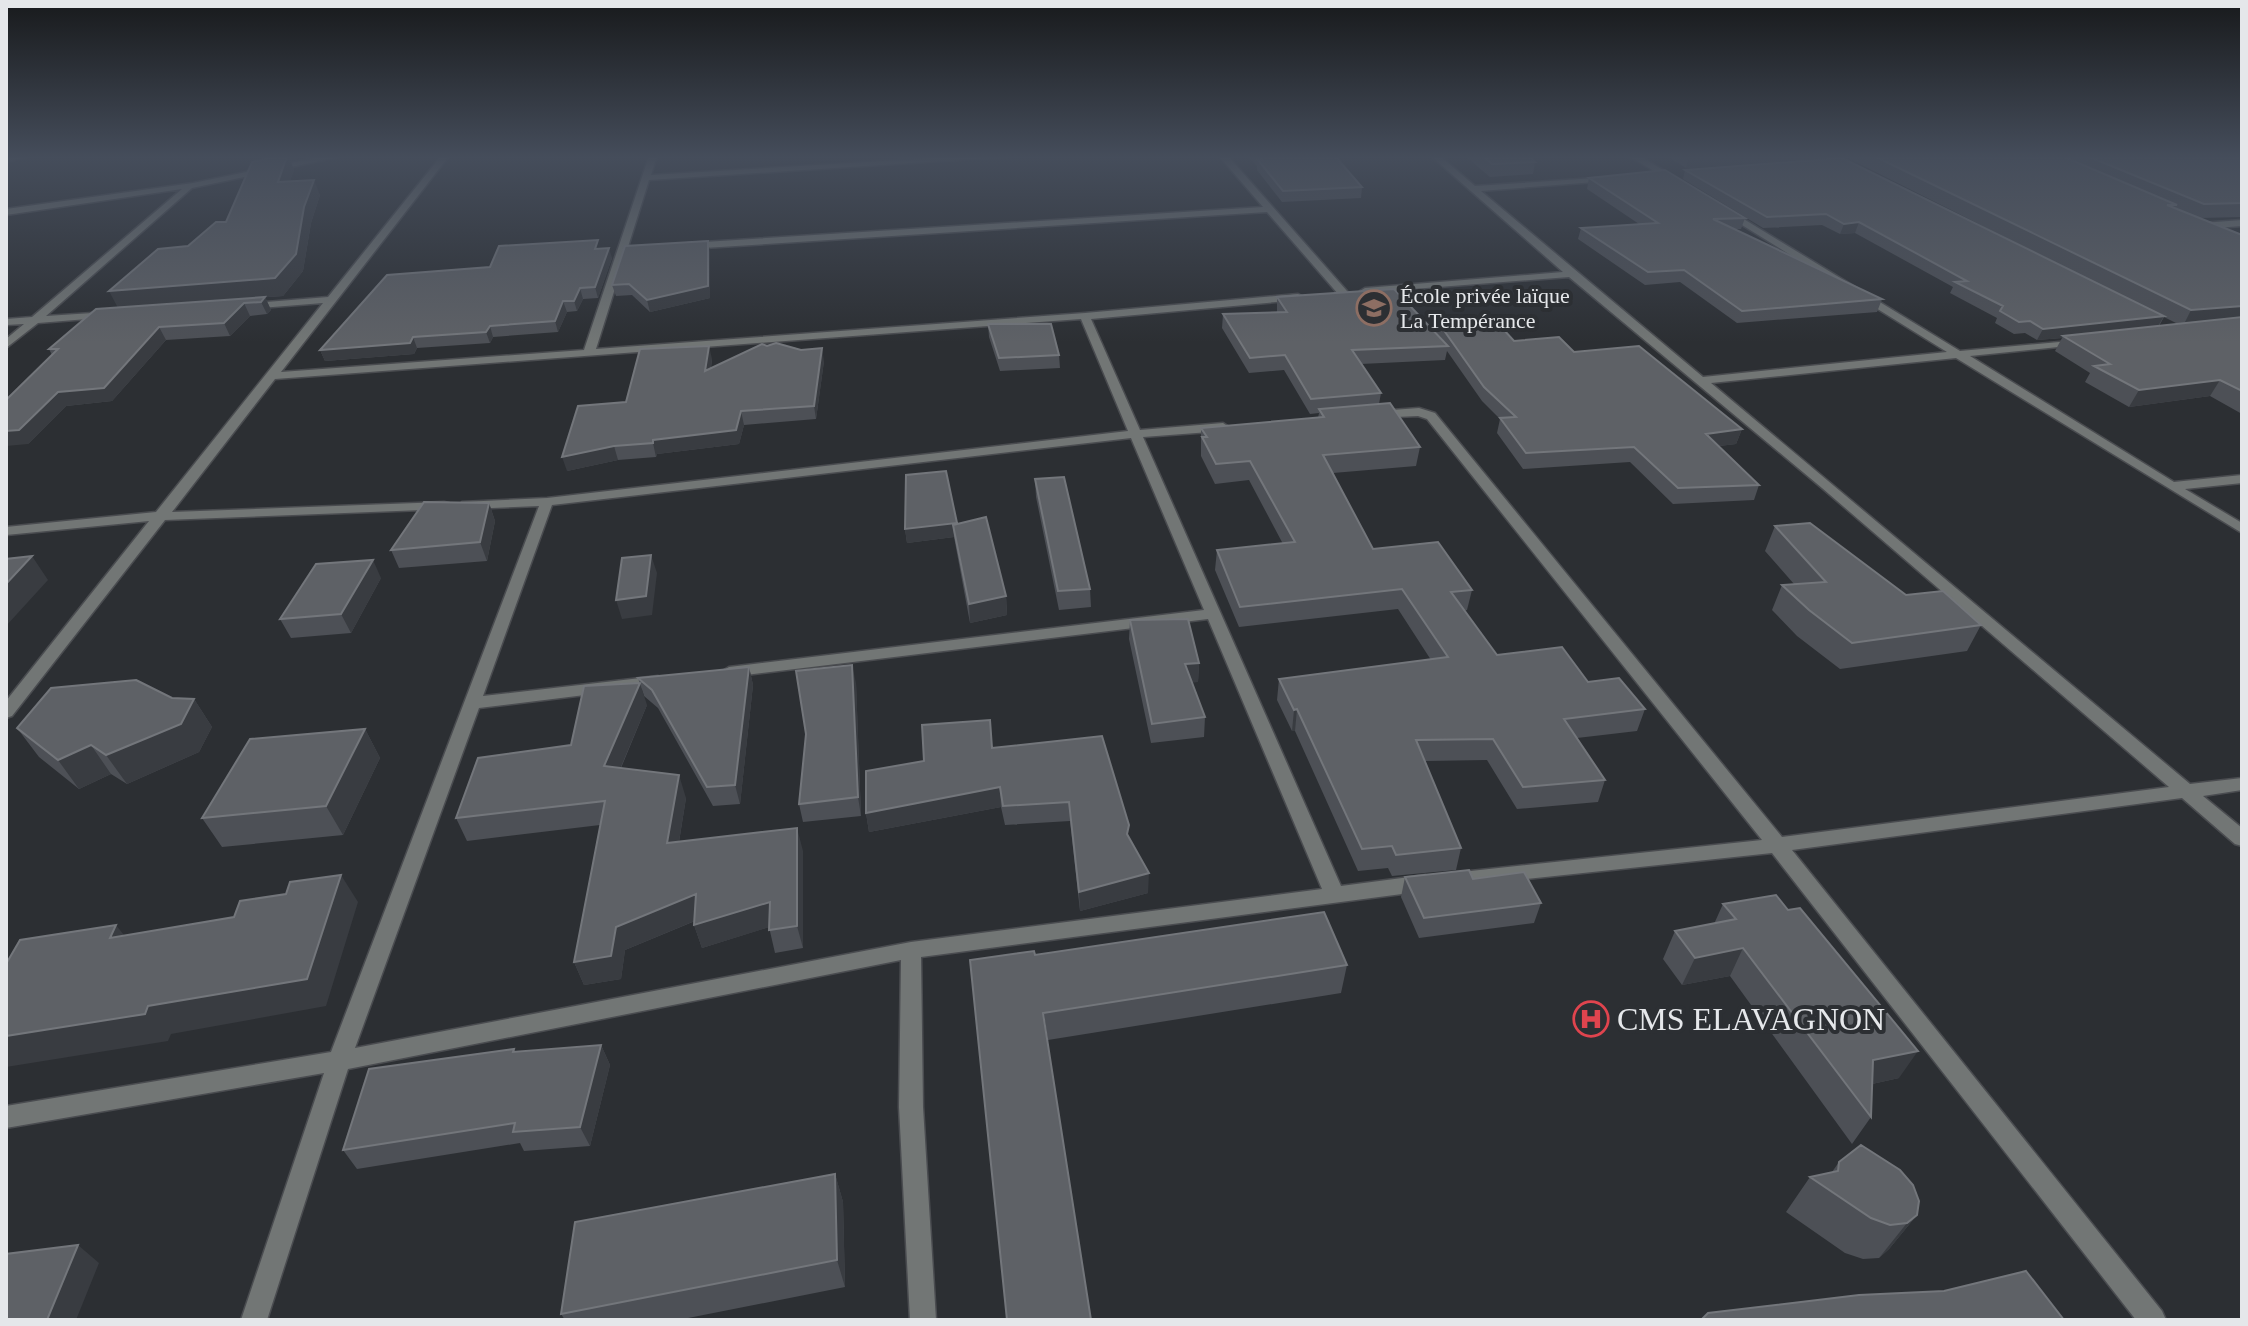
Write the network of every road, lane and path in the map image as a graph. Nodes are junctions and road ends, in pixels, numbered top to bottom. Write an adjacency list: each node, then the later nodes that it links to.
1 (150, 218): 23 (street)
2 (395, 218): 19 (street)
3 (633, 218): 14 (street)
4 (1128, 218): 12 (street)
5 (1276, 218): 16 (street)
6 (1508, 218): 15 (street)
7 (1737, 218): 28 (street)
8 (2188, 221): 10 (street)
9 (2242, 223): 10 (street)
10 (2202, 226): 11 (street)
11 (2229, 237)
12 (670, 247)
13 (639, 249): 14 (street)
14 (623, 250): 27 (street)
15 (1571, 274): 16 (street); 30 (street)
16 (1343, 293): 17 (street)
17 (1328, 295)
18 (1313, 296): 22 (street)
19 (329, 300): 20 (street); 29 (street)
20 (236, 306)
21 (113, 315): 23 (street)
22 (1085, 316): 27 (street); 33 (street)
23 (36, 320): 24 (street); 26 (street)
24 (6, 322)
25 (2085, 341): 28 (street)
26 (6, 345)
27 (589, 352): 29 (street)
28 (1958, 353): 30 (street); 35 (street)
29 (270, 376): 37 (street)
30 (1700, 381): 46 (street)
31 (1367, 416): 48 (street)
32 (1243, 425): 33 (street)
33 (1134, 434): 36 (street); 40 (street)
34 (2242, 479): 35 (street)
35 (2171, 486): 38 (street)
36 (547, 502): 37 (street); 43 (street)
37 (161, 516): 39 (street); 44 (street)
38 (2242, 529)
39 (6, 531)
40 (1212, 614): 41 (street); 49 (street)
41 (708, 675)
42 (677, 678): 43 (street)
43 (473, 703): 51 (street)
44 (6, 712)
45 (2242, 784): 46 (street)
46 (2185, 791): 47 (street); 48 (street)
47 (2242, 839)
48 (1777, 845): 49 (street); 55 (street)
49 (1334, 893): 50 (street)
50 (911, 950): 51 (street); 54 (street)
51 (339, 1061): 52 (street); 53 (street)
52 (6, 1117)
53 (254, 1320)
54 (923, 1320)
55 (2153, 1320)

